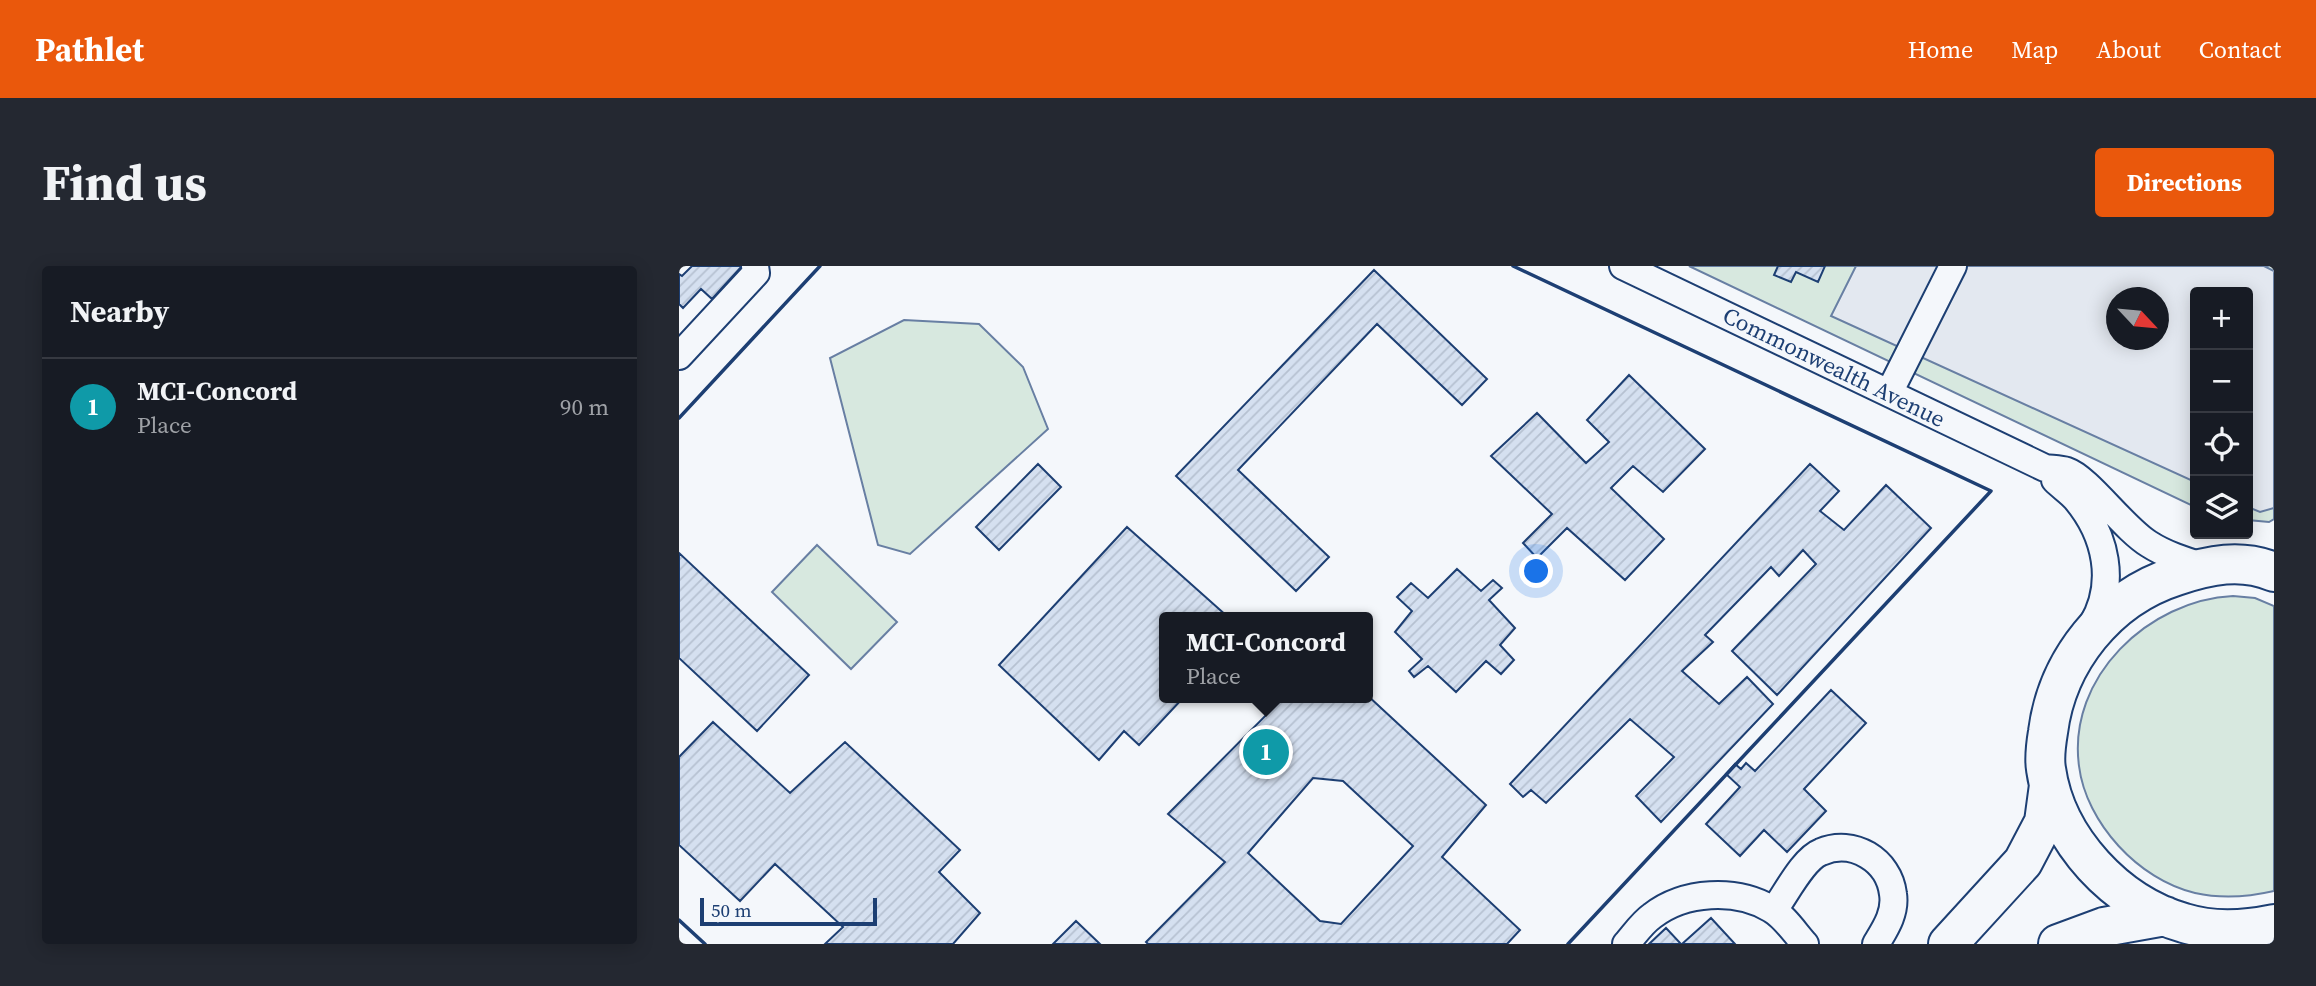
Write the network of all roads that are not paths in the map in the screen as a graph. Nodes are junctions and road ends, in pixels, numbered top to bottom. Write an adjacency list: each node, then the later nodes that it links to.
1 (755, 266): 4 (street)
2 (1623, 266): 5 (street, Commonwealth Avenue)
3 (1953, 266): 5 (street)
4 (679, 356)
5 (1889, 393): 6 (street, Commonwealth Avenue)
6 (2045, 468): 8 (street, Commonwealth Avenue); 9 (street, Commonwealth Avenue)
7 (2270, 566): 8 (highway)
8 (2205, 567): 9 (highway)
9 (2078, 648): 10 (highway)
10 (2049, 785): 12 (highway); 18 (highway)
11 (1774, 910): 15 (street); 16 (street); 17 (street)
12 (2165, 916): 14 (highway); 19 (highway)
13 (2274, 924): 14 (highway)
14 (2246, 937)
15 (1626, 944)
16 (1805, 944)
17 (1876, 944)
18 (1948, 944)
19 (2058, 944)

